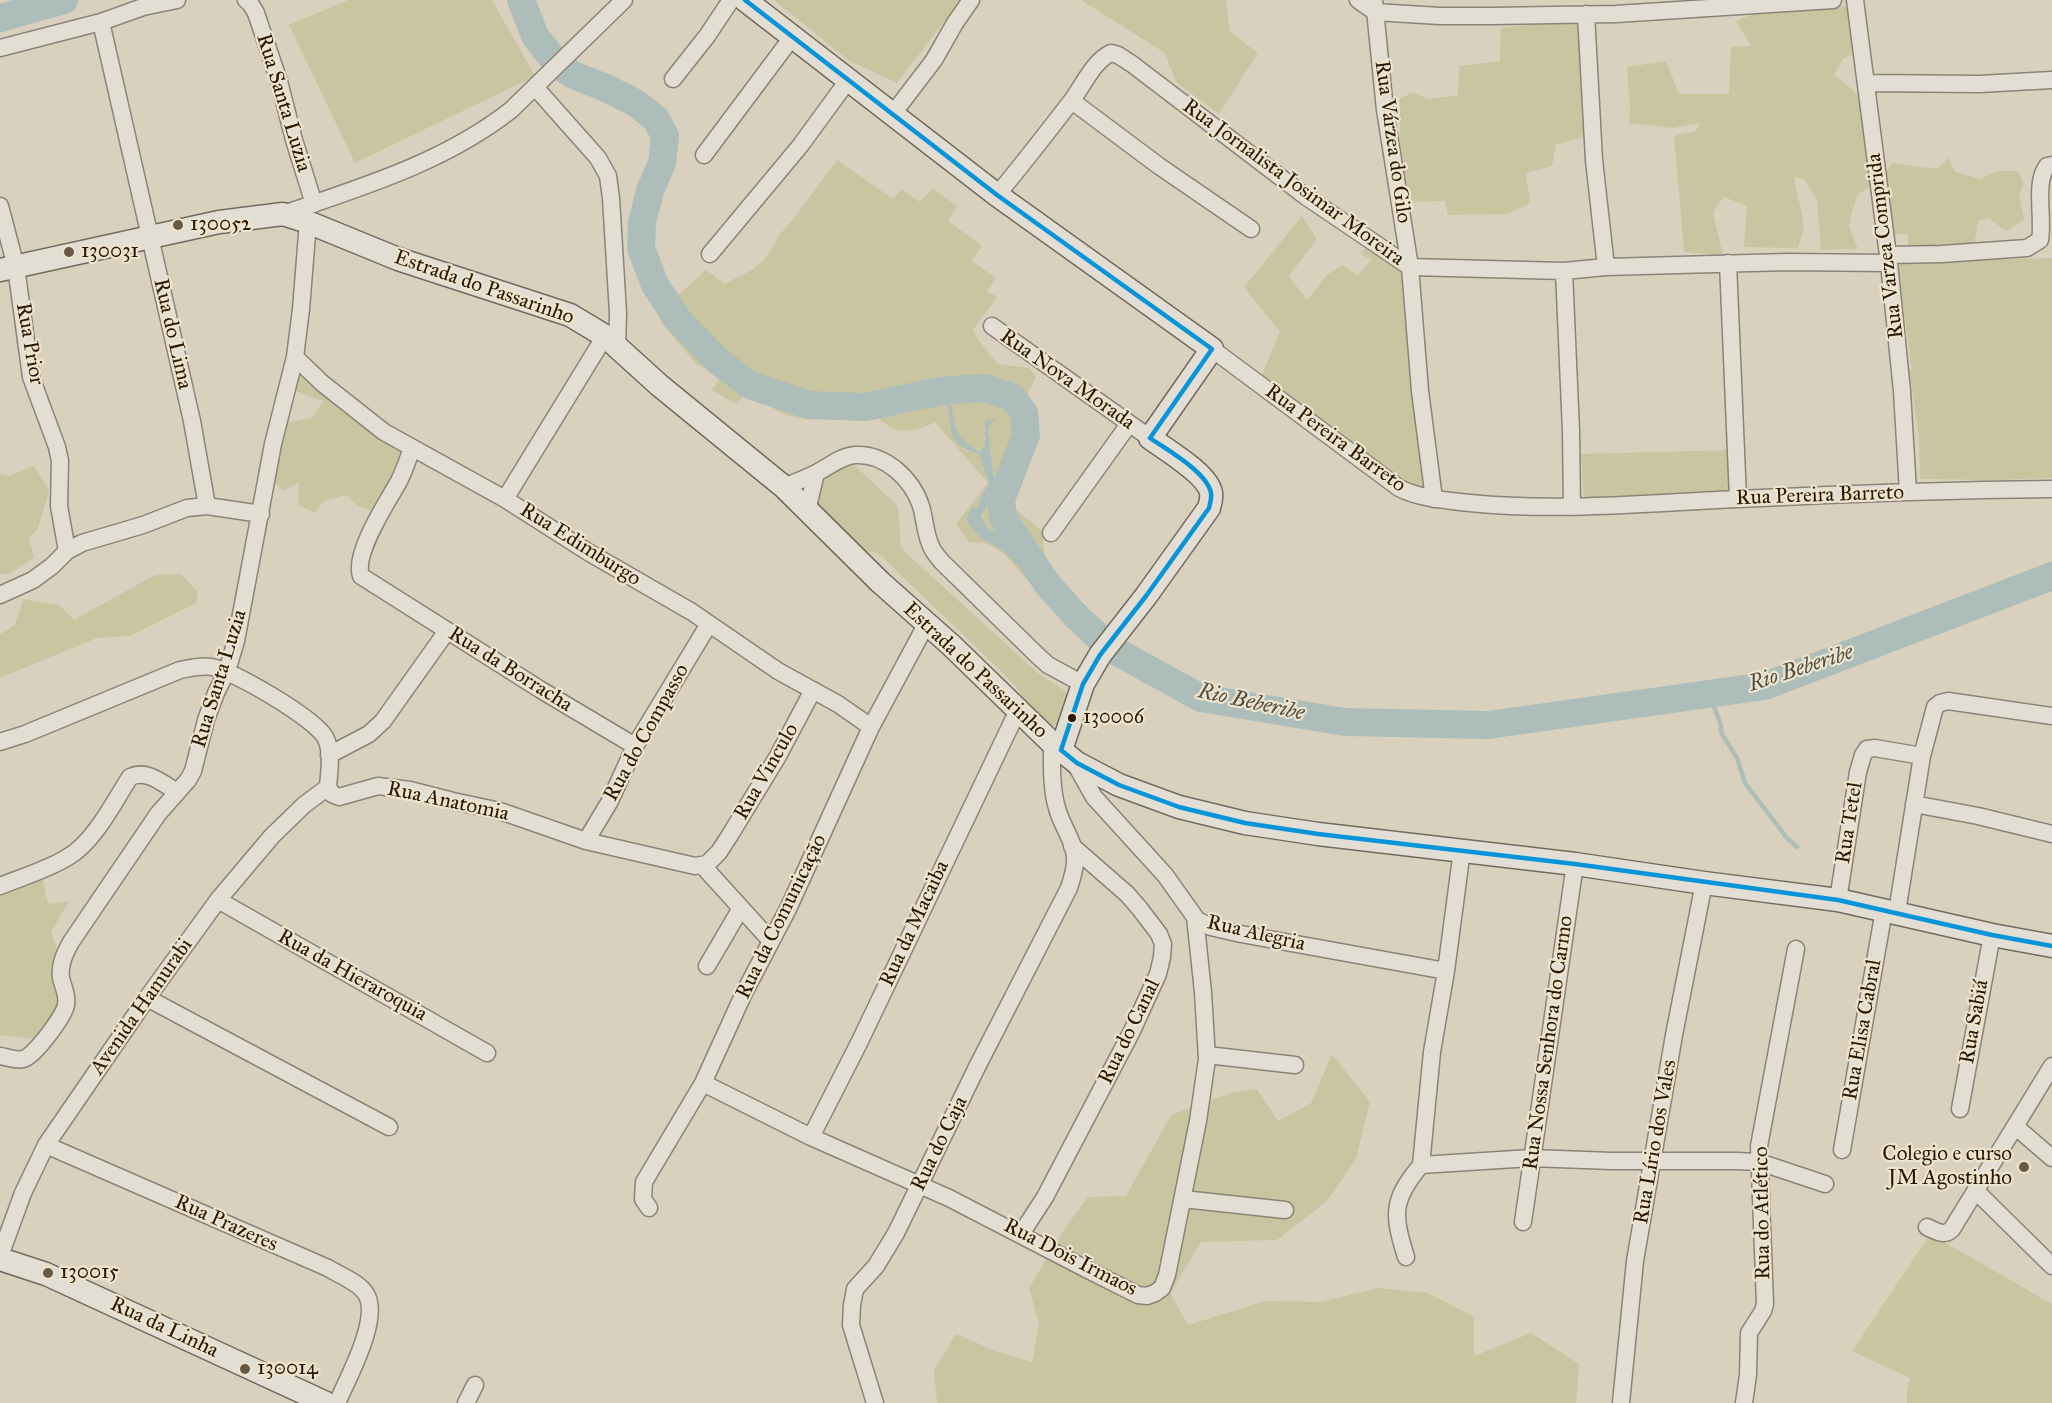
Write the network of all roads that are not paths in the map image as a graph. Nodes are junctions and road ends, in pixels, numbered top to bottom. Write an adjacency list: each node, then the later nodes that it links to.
1 (177, 0): 13 (street)
2 (624, 0): 20 (street)
3 (731, 0): 16 (street)
4 (745, 0): 14 (street, Rua Pereira Barreto)
5 (971, 0): 22 (street)
6 (1358, 0): 10 (street)
7 (1833, 0): 11 (street)
8 (1855, 0): 19 (street, Rua Varzea Comprida)
9 (248, 1): 27 (street, Rua Santa Luzia)
10 (1375, 6): 12 (street); 33 (street, Rua Várzea do Gilo)
11 (1616, 7): 12 (street)
12 (1586, 14): 34 (street)
13 (101, 22): 15 (street); 29 (street, Rua do Lima)
14 (793, 36): 17 (street, Rua Pereira Barreto); 23 (street)
15 (0, 48)
16 (673, 79)
17 (849, 79): 22 (street, Rua Pereira Barreto); 30 (street)
18 (2052, 80): 19 (street)
19 (1866, 83): 31 (street, Rua Varzea Comprida)
20 (535, 87): 27 (street); 38 (street)
21 (1072, 101): 25 (street, Rua Jornalista Josimar Moreira); 28 (street); 33 (street, Rua Jornalista Josimar Moreira)
22 (892, 114): 25 (street, Rua Pereira Barreto)
23 (704, 155)
24 (2050, 165): 31 (street, Rua Jornalista Josimar Moreira)
25 (998, 195): 39 (street, Rua Pereira Barreto)
26 (0, 206): 35 (street, Rua Prior)
27 (311, 213): 29 (street, Estrada do Passarinho); 38 (street, Estrada do Passarinho); 40 (street, Rua Santa Luzia)
28 (1251, 229)
29 (150, 236): 35 (street, Estrada do Passarinho); 51 (street, Rua do Lima)
30 (710, 254)
31 (1889, 259): 32 (street, Rua Jornalista Josimar Moreira); 47 (street, Rua Varzea Comprida)
32 (1728, 263): 34 (street, Rua Jornalista Josimar Moreira); 50 (street)
33 (1410, 267): 36 (street, Rua Jornalista Josimar Moreira); 49 (street, Rua Várzea do Gilo)
34 (1606, 267): 36 (street, Rua Jornalista Josimar Moreira)
35 (8, 269): 56 (street, Rua Prior)
36 (1564, 271): 52 (street)
37 (992, 326): 41 (street, Rua Nova Morada)
38 (611, 341): 45 (street, Estrada do Passarinho); 48 (street)
39 (1212, 349): 42 (street); 49 (street, Rua Pereira Barreto)
40 (295, 357): 43 (street, Rua Edimburgo); 54 (street, Rua Santa Luzia)
41 (1129, 424): 42 (street, Rua Nova Morada); 55 (street)
42 (1150, 438): 62 (street, Rua Nova Morada)
43 (412, 448): 48 (street, Rua Edimburgo); 60 (street, Rua da Borracha)
44 (816, 473): 45 (street); 53 (street); 62 (street)
45 (784, 487): 53 (street, Estrada do Passarinho)
46 (2052, 489): 47 (street, Rua Pereira Barreto)
47 (1908, 492): 50 (street, Rua Pereira Barreto)
48 (505, 499): 59 (street, Rua Edimburgo)
49 (1434, 499): 52 (street, Rua Pereira Barreto)
50 (1738, 499): 52 (street, Rua Pereira Barreto)
51 (207, 506): 54 (street); 56 (street)
52 (1572, 507)
53 (807, 511): 58 (street, Estrada do Passarinho)
54 (261, 514): 61 (street, Rua Santa Luzia)
55 (1051, 533)
56 (67, 551): 57 (street)
57 (0, 595)
58 (927, 623): 64 (street, Estrada do Passarinho); 66 (street, Rua da Comunicação)
59 (709, 624): 63 (street, Rua Edimburgo); 68 (street, Rua do Compasso)
60 (447, 631): 68 (street, Rua da Borracha); 70 (street)
61 (227, 671): 67 (street); 70 (street); 73 (street, Rua Santa Luzia)
62 (1083, 684): 69 (street)
63 (813, 690): 66 (street, Rua Edimburgo); 80 (street, Rua Vinculo)
64 (1018, 710): 69 (street, Estrada do Passarinho); 104 (street, Rua da Macaiba)
65 (2052, 716): 71 (street, Rua Elisa Cabral)
66 (871, 727): 89 (street, Rua da Comunicação)
67 (0, 742)
68 (635, 746): 76 (street, Rua do Compasso)
69 (1062, 751): 77 (street); 78 (street, Estrada do Passarinho); 87 (street, Rua Alegria)
70 (329, 755): 72 (street)
71 (1922, 756): 74 (street, Rua Elisa Cabral); 84 (street, Rua Tetel)
72 (328, 787): 76 (street, Rua Anatomia); 83 (street, Avenida Hamurabi)
73 (177, 792): 82 (street); 97 (street, Rua Santa Luzia)
74 (1914, 804): 75 (street); 86 (street, Rua Elisa Cabral)
75 (2052, 834)
76 (586, 842): 80 (street, Rua Anatomia)
77 (1072, 846): 112 (street, Rua do Caja); 120 (street, Rua do Canal)
78 (1462, 850): 79 (street, Estrada do Passarinho); 93 (street)
79 (1575, 864): 81 (street, Estrada do Passarinho); 107 (street, Rua Nossa Senhora do Carmo)
80 (702, 865): 85 (street)
81 (1704, 883): 84 (street, Estrada do Passarinho); 109 (street, Rua Lírio dos Vales)
82 (0, 886)
83 (218, 900): 94 (street, Avenida Hamurabi); 95 (street, Rua da Hieraroquia)
84 (1838, 900): 86 (street, Estrada do Passarinho)
85 (741, 908): 89 (street); 92 (street)
86 (1891, 911): 88 (street, Estrada do Passarinho); 106 (street, Rua Elisa Cabral)
87 (1194, 917): 93 (street, Rua Alegria); 96 (street, Rua Dois Irmaos)
88 (1992, 935): 90 (street, Estrada do Passarinho); 101 (street, Rua Sabiá)
89 (771, 941): 100 (street, Rua da Comunicação)
90 (2052, 946)
91 (1796, 950): 110 (street, Rua do Atlético)
92 (707, 966)
93 (1446, 971): 111 (street)
94 (147, 998): 102 (street); 105 (street, Avenida Hamurabi)
95 (487, 1053)
96 (1207, 1055): 98 (street); 115 (street, Rua Dois Irmaos)
97 (0, 1056)
98 (1295, 1065)
99 (2052, 1066): 103 (street)
100 (703, 1083): 104 (street, Rua Dois Irmaos); 116 (street, Rua da Comunicação)
101 (1960, 1109)
102 (389, 1127)
103 (2016, 1127): 108 (street); 114 (street)
104 (811, 1137): 112 (street, Rua Dois Irmaos)
105 (46, 1145): 121 (street, Avenida Hamurabi); 126 (street, Rua Prazeres)
106 (1842, 1150)
107 (1532, 1158): 109 (street); 111 (street); 118 (street, Rua Nossa Senhora do Carmo)
108 (2052, 1158)
109 (1654, 1161): 110 (street); 129 (street, Rua Lírio dos Vales)
110 (1758, 1162): 113 (street); 130 (street, Rua do Atlético)
111 (1421, 1165): 122 (street)
112 (920, 1184): 120 (street, Rua Dois Irmaos); 128 (street, Rua do Caja)
113 (1825, 1184)
114 (1976, 1191): 119 (street); 123 (street)
115 (1183, 1199): 117 (street); 120 (street, Rua Dois Irmaos)
116 (649, 1208)
117 (1285, 1210)
118 (1523, 1222)
119 (1928, 1227)
120 (1021, 1234)
121 (0, 1257): 125 (street, Rua da Linha)
122 (1406, 1257)
123 (2052, 1266)
124 (475, 1385): 127 (street)
125 (326, 1403)
126 (338, 1403)
127 (466, 1403)
128 (875, 1403)
129 (1621, 1403)
130 (1744, 1403)

